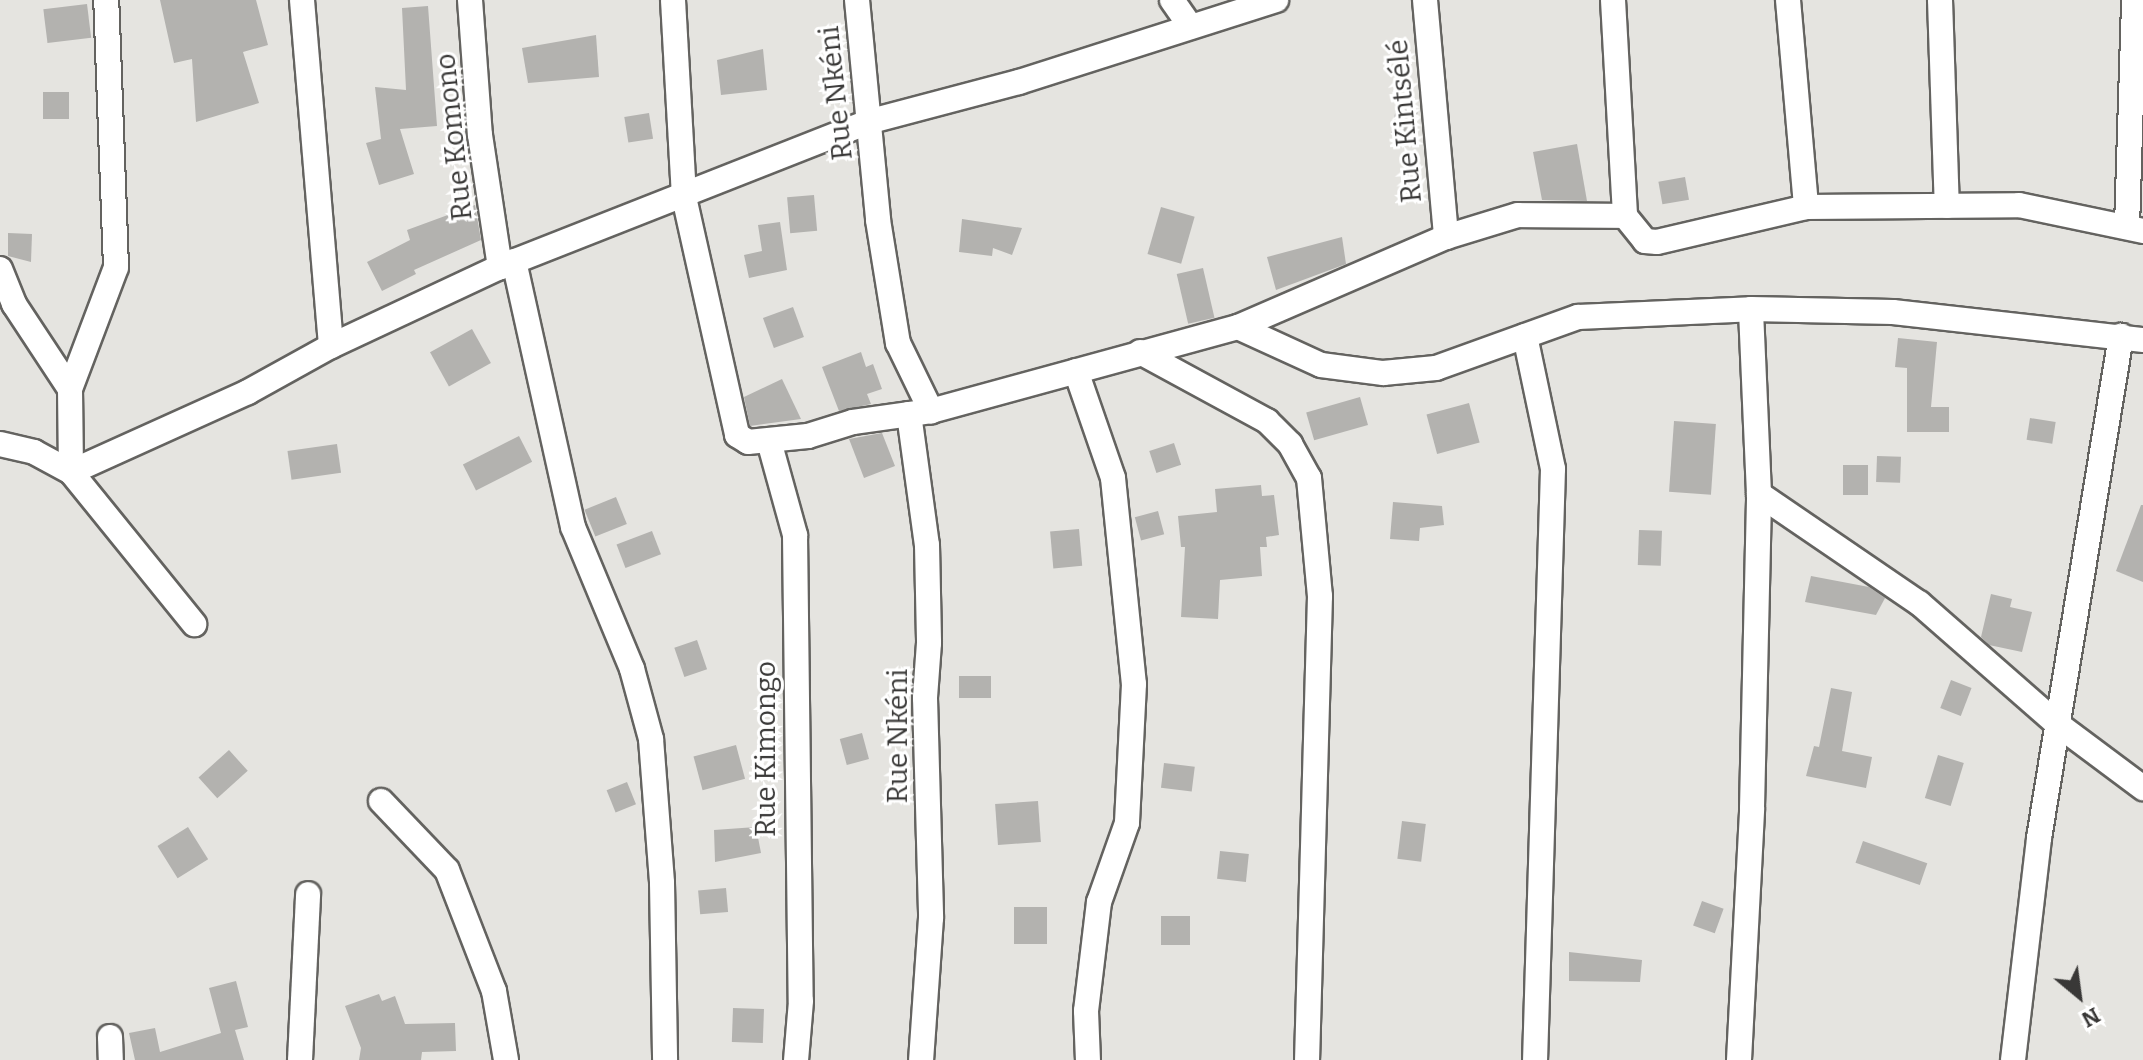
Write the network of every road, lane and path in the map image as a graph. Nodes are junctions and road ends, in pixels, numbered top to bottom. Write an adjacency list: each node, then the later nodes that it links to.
1 (106, 0): 30 (street)
2 (302, 0): 27 (street)
3 (470, 0): 21 (street, Rue Komono)
4 (673, 0): 15 (street, Rue Kimongo)
5 (857, 0): 14 (street, Rue Nkéni)
6 (1172, 0): 13 (street)
7 (1276, 0): 13 (street)
8 (1425, 0): 20 (street, Rue Kintsélé)
9 (1613, 0): 18 (street)
10 (1788, 0): 17 (street)
11 (1940, 0): 16 (street)
12 (2134, 0): 19 (street)
13 (1190, 26): 14 (street)
14 (871, 121): 15 (street); 31 (street, Rue Nkéni)
15 (684, 197): 21 (street); 32 (street, Rue Kimongo)
16 (1947, 206): 17 (street); 19 (street)
17 (1806, 207): 18 (street)
18 (1625, 216): 20 (street)
19 (2135, 229)
20 (1446, 237): 24 (street)
21 (507, 264): 27 (street); 43 (street, Rue Komono)
22 (0, 269): 30 (street)
23 (1751, 309): 25 (street); 26 (street); 35 (street)
24 (1238, 327): 25 (street); 28 (street)
25 (1525, 336): 48 (street)
26 (2132, 338): 37 (street)
27 (331, 346): 34 (street)
28 (1140, 352): 29 (street); 47 (street)
29 (1076, 371): 31 (street); 46 (street)
30 (70, 389): 34 (street)
31 (920, 412): 32 (street); 45 (street, Rue Nkéni)
32 (758, 442): 44 (street, Rue Kimongo)
33 (0, 444): 34 (street)
34 (71, 472): 36 (street)
35 (1759, 494): 37 (street); 49 (street)
36 (194, 624)
37 (2056, 723): 38 (street); 50 (street)
38 (2143, 788)
39 (381, 801): 42 (street)
40 (308, 894): 41 (street)
41 (300, 1060)
42 (506, 1060)
43 (665, 1060)
44 (796, 1060)
45 (921, 1060)
46 (1088, 1060)
47 (1307, 1060)
48 (1535, 1060)
49 (1739, 1060)
50 (2013, 1060)

